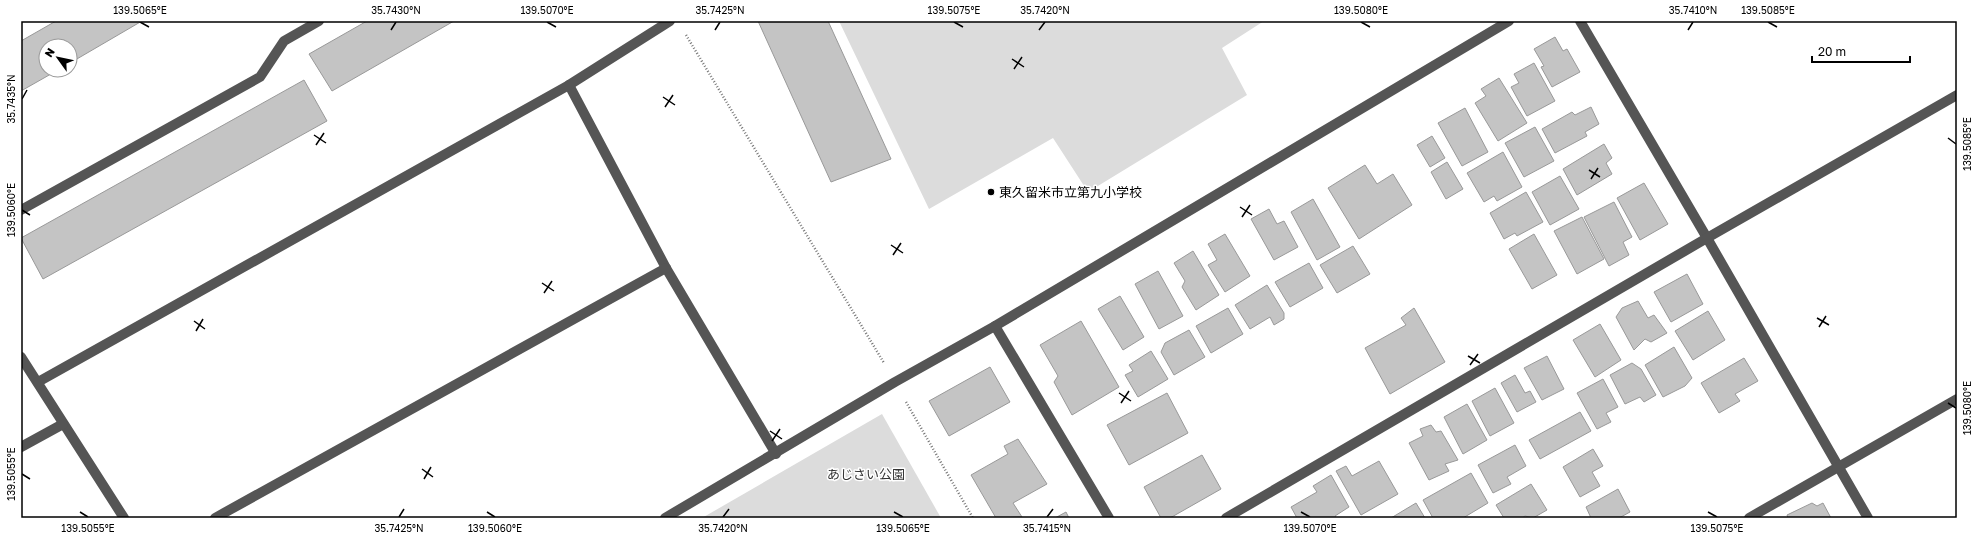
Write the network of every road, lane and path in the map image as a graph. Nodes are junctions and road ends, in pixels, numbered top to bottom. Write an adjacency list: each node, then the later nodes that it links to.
1 (319, 21): 8 (street)
2 (670, 21): 6 (street)
3 (1509, 21): 11 (street)
4 (1580, 21): 9 (street)
5 (685, 35): 14 (path)
6 (568, 85): 10 (street); 13 (street)
7 (1957, 95): 9 (street)
8 (21, 210)
9 (1707, 238): 19 (street); 25 (street)
10 (666, 268): 18 (street); 21 (street)
11 (995, 326): 14 (street); 24 (street)
12 (21, 357): 13 (street)
13 (38, 382): 16 (street)
14 (895, 382): 18 (street); 23 (path)
15 (1957, 399): 19 (street)
16 (63, 424): 17 (street); 20 (street)
17 (21, 447)
18 (776, 454): 22 (street)
19 (1838, 467): 26 (street); 27 (street)
20 (124, 518)
21 (215, 518)
22 (665, 518)
23 (972, 518)
24 (1109, 518)
25 (1226, 518)
26 (1749, 518)
27 (1868, 518)

